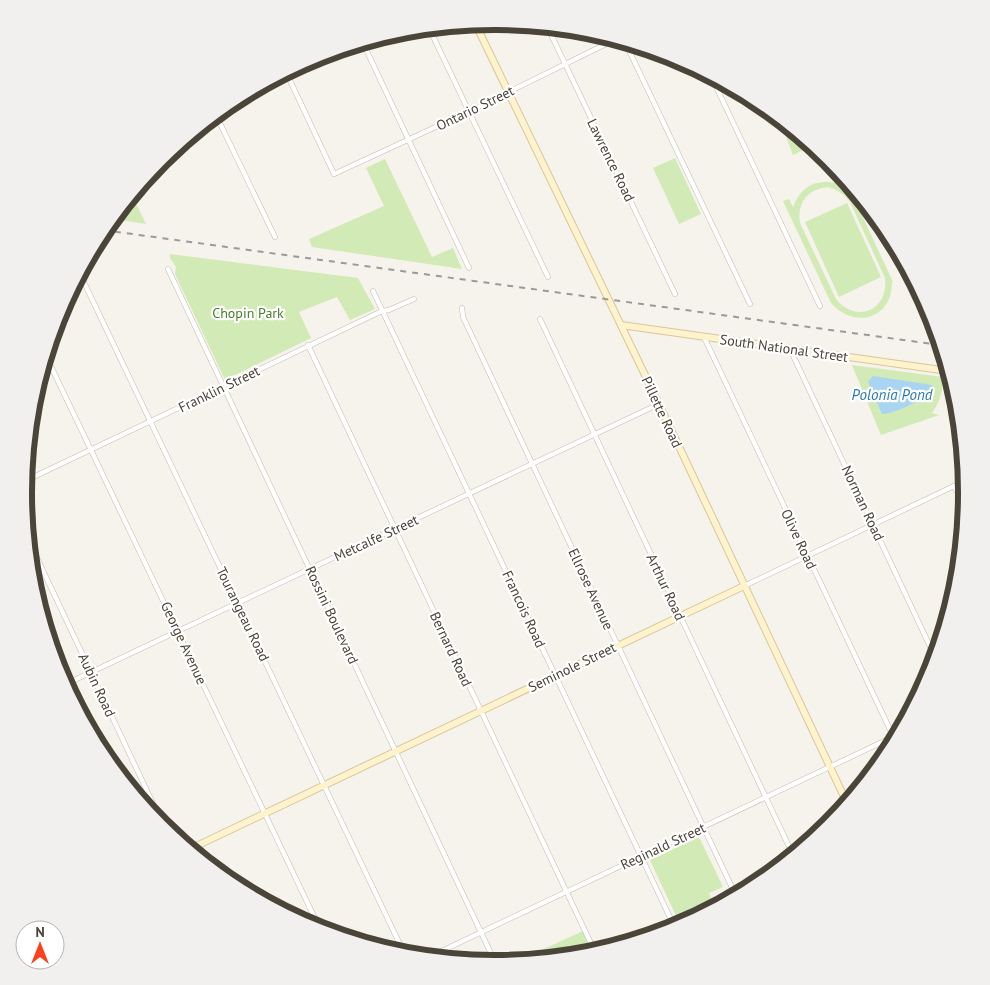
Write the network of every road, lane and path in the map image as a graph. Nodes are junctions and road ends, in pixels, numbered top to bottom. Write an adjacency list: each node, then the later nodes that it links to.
1 (479, 31): 10 (street, Pillette Road)
2 (432, 34): 11 (street)
3 (551, 34): 7 (street, Lawrence Road)
4 (606, 44): 7 (street, Ontario Street)
5 (366, 49): 13 (street)
6 (629, 50): 22 (street)
7 (565, 63): 10 (street, Ontario Street); 20 (street, Lawrence Road)
8 (289, 79): 13 (street, Ontario Street)
9 (716, 87): 23 (street)
10 (508, 92): 11 (street, Ontario Street); 27 (street, Pillette Road)
11 (468, 112): 13 (street, Ontario Street); 17 (street)
12 (219, 122): 14 (street)
13 (408, 139): 16 (street)
14 (275, 237)
15 (168, 268): 33 (street, Rossini Boulevard)
16 (470, 268)
17 (548, 277)
18 (84, 281): 35 (street, Tourangeau Road)
19 (373, 290): 25 (street, Francois Road)
20 (675, 294)
21 (414, 299): 25 (street, Franklin Street)
22 (750, 304)
23 (820, 306)
24 (462, 308): 38 (street, Ellrose Avenue)
25 (382, 311): 29 (street, Franklin Street); 42 (street, Francois Road)
26 (540, 319): 36 (street, Arthur Road)
27 (620, 326): 28 (street, South National Street); 34 (street, Pillette Road)
28 (704, 337): 30 (street, South National Street); 46 (street, Olive Road)
29 (308, 345): 33 (street, Franklin Street); 45 (street, Bernard Road)
30 (790, 349): 32 (street, South National Street); 44 (street, Norman Road)
31 (50, 365): 37 (street, George Avenue)
32 (941, 370)
33 (224, 387): 35 (street, Franklin Street); 48 (street, Rossini Boulevard)
34 (659, 404): 36 (street, Metcalfe Street); 49 (street, Pillette Road)
35 (151, 421): 37 (street, Franklin Street); 50 (street, Tourangeau Road)
36 (594, 435): 38 (street, Metcalfe Street); 51 (street, Arthur Road)
37 (91, 450): 39 (street, Franklin Street); 52 (street, George Avenue)
38 (532, 464): 42 (street, Metcalfe Street); 53 (street, Ellrose Avenue)
39 (32, 478)
40 (954, 486): 41 (street); 43 (street); 44 (street, Seminole Street)
41 (958, 486)
42 (469, 494): 45 (street, Metcalfe Street); 56 (street, Francois Road)
43 (958, 494)
44 (873, 525): 46 (street, Seminole Street); 54 (street, Norman Road)
45 (394, 529): 48 (street, Metcalfe Street); 58 (street, Bernard Road)
46 (807, 555): 49 (street, Seminole Street); 59 (street, Olive Road)
47 (37, 560): 55 (street, Aubin Road)
48 (310, 569): 50 (street, Metcalfe Street); 61 (street, Rossini Boulevard)
49 (744, 586): 51 (street, Seminole Street); 62 (street, Pillette Road)
50 (238, 603): 52 (street, Metcalfe Street); 63 (street, Tourangeau Road)
51 (680, 616): 53 (street, Seminole Street); 65 (street, Arthur Road)
52 (179, 631): 55 (street, Metcalfe Street); 67 (street, George Avenue)
53 (617, 646): 56 (street, Seminole Street); 68 (street, Ellrose Avenue)
54 (930, 647)
55 (91, 672): 57 (street, Metcalfe Street); 66 (street, Aubin Road)
56 (555, 675): 58 (street, Seminole Street); 71 (street, Francois Road)
57 (73, 681)
58 (480, 712): 61 (street, Seminole Street); 73 (street, Bernard Road)
59 (892, 730)
60 (885, 742): 62 (street, Reginald Street)
61 (396, 752): 63 (street, Seminole Street); 76 (street, Rossini Boulevard)
62 (830, 767): 64 (street, Pillette Road); 65 (street, Reginald Street)
63 (325, 786): 67 (street, Seminole Street); 77 (street, Tourangeau Road)
64 (844, 796)
65 (766, 797): 68 (street, Reginald Street); 70 (street, Arthur Road)
66 (155, 806)
67 (265, 813): 69 (street, Seminole Street); 74 (street, George Avenue)
68 (703, 827): 71 (street, Reginald Street); 72 (street, Ellrose Avenue)
69 (197, 846)
70 (790, 848)
71 (641, 857): 73 (street, Reginald Street); 75 (street, Francois Road)
72 (733, 889)
73 (566, 892): 76 (street, Reginald Street); 78 (street, Bernard Road)
74 (315, 918)
75 (671, 921)
76 (481, 932): 79 (street, Reginald Street); 80 (street, Rossini Boulevard)
77 (400, 945)
78 (591, 945)
79 (440, 952)
80 (492, 955)

